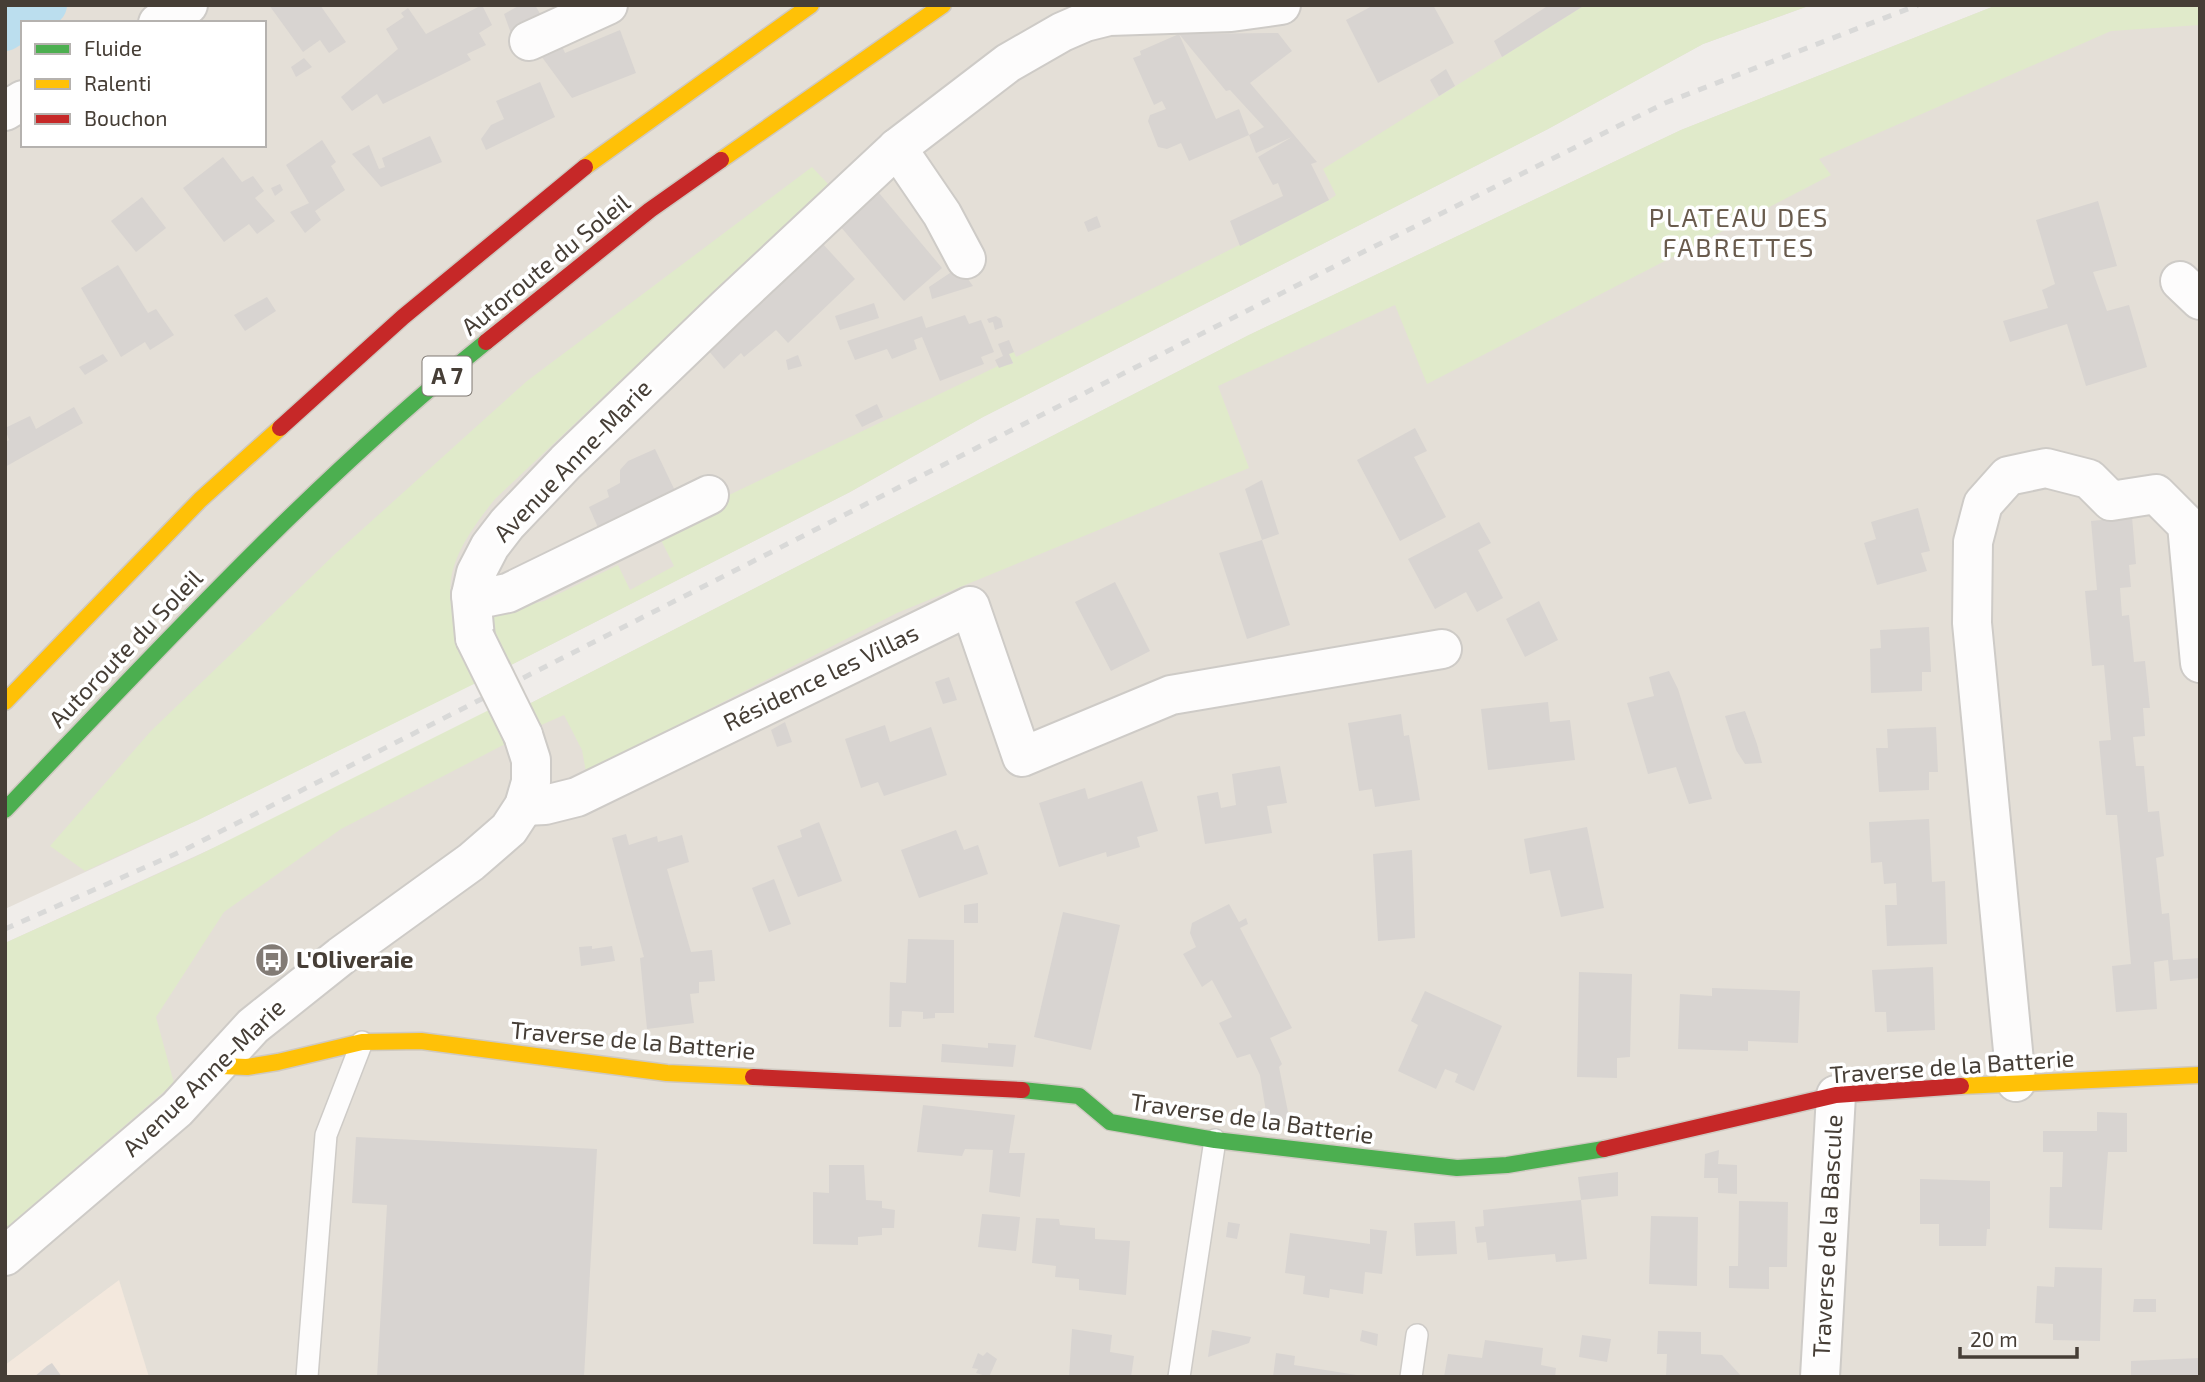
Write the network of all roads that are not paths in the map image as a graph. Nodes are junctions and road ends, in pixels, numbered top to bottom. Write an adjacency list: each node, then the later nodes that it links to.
1 (188, 5): 6 (street)
2 (608, 5): 7 (street)
3 (811, 5): 16 (main road, Autoroute du Soleil)
4 (943, 5): 18 (main road, Autoroute du Soleil / A 7)
5 (1281, 5): 10 (street, Avenue Anne-Marie)
6 (161, 21)
7 (529, 41)
8 (21, 101): 9 (street)
9 (5, 111)
10 (897, 148): 11 (street); 13 (street, Avenue Anne-Marie)
11 (966, 259)
12 (709, 495): 13 (street)
13 (471, 595): 17 (street, Avenue Anne-Marie, bridge)
14 (1441, 649): 17 (street, Résidence les Villas)
15 (2200, 663): 22 (street)
16 (5, 702)
17 (524, 806): 20 (street, Avenue Anne-Marie)
18 (5, 810)
19 (362, 1042): 20 (main road, Traverse de la Batterie); 24 (main road, Traverse de la Batterie); 27 (lane)
20 (220, 1066): 25 (street, Avenue Anne-Marie)
21 (2200, 1075): 22 (main road, Traverse de la Batterie)
22 (2016, 1082): 23 (main road, Traverse de la Batterie)
23 (1836, 1095): 24 (main road, Traverse de la Batterie); 30 (street, Traverse de la Bascule)
24 (1215, 1140): 28 (lane)
25 (5, 1256)
26 (1418, 1335): 29 (lane)
27 (307, 1377)
28 (1179, 1377)
29 (1411, 1377)
30 (1820, 1377)

